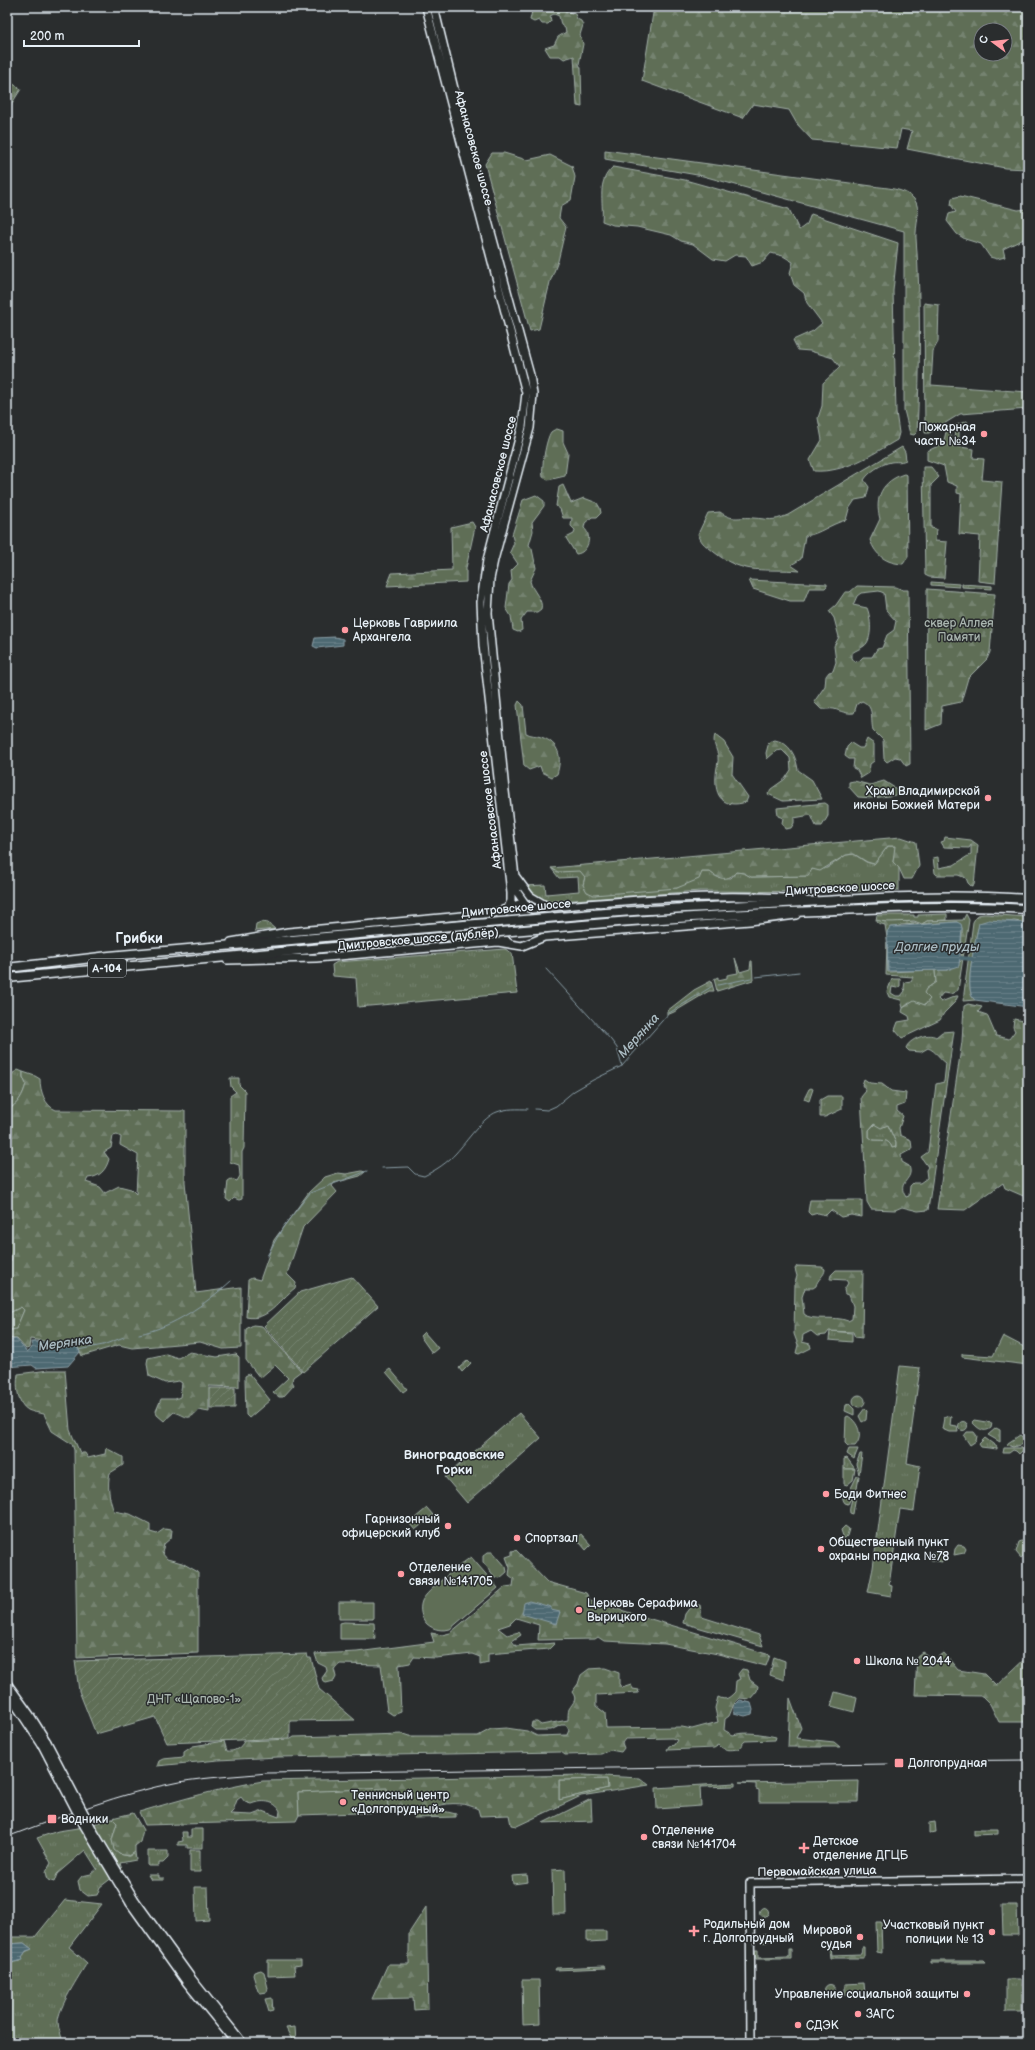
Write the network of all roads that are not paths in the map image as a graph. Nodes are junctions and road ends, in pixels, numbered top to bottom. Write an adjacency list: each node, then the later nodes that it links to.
1 (426, 7): 8 (main road, Афанасовское шоссе)
2 (434, 7): 3 (main road, Афанасовское шоссе)
3 (515, 875): 6 (main road, Афанасовское шоссе); 7 (main road)
4 (1028, 899): 5 (highway, Дмитровское шоссе)
5 (821, 900): 7 (main road, Дмитровское шоссе (дублёр)); 13 (highway, Дмитровское шоссе, bridge)
6 (529, 907): 7 (main road, Дмитровское шоссе (дублёр)); 8 (main road, Дмитровское шоссе (дублёр)); 11 (main road)
7 (550, 907)
8 (507, 909): 12 (main road); 13 (main road, Дмитровское шоссе (дублёр))
9 (1028, 909): 10 (highway, Дмитровское шоссе)
10 (818, 911): 11 (main road, Дмитровское шоссе (дублёр)); 14 (highway, Дмитровское шоссе, bridge)
11 (535, 939): 12 (main road, Дмитровское шоссе (дублёр))
12 (509, 943): 14 (main road, Дмитровское шоссе (дублёр))
13 (211, 947): 15 (highway, Дмитровское шоссе / А-104)
14 (207, 958): 16 (highway, Дмитровское шоссе / А-104)
15 (7, 968)
16 (7, 978)
17 (7, 1683): 19 (main road)
18 (7, 1692): 19 (main road)
19 (44, 1743): 21 (main road, bridge)
20 (1028, 1879): 24 (main road, Первомайская улица)
21 (224, 2024): 22 (main road); 23 (main road)
22 (236, 2043)
23 (243, 2043)
24 (751, 2043)

